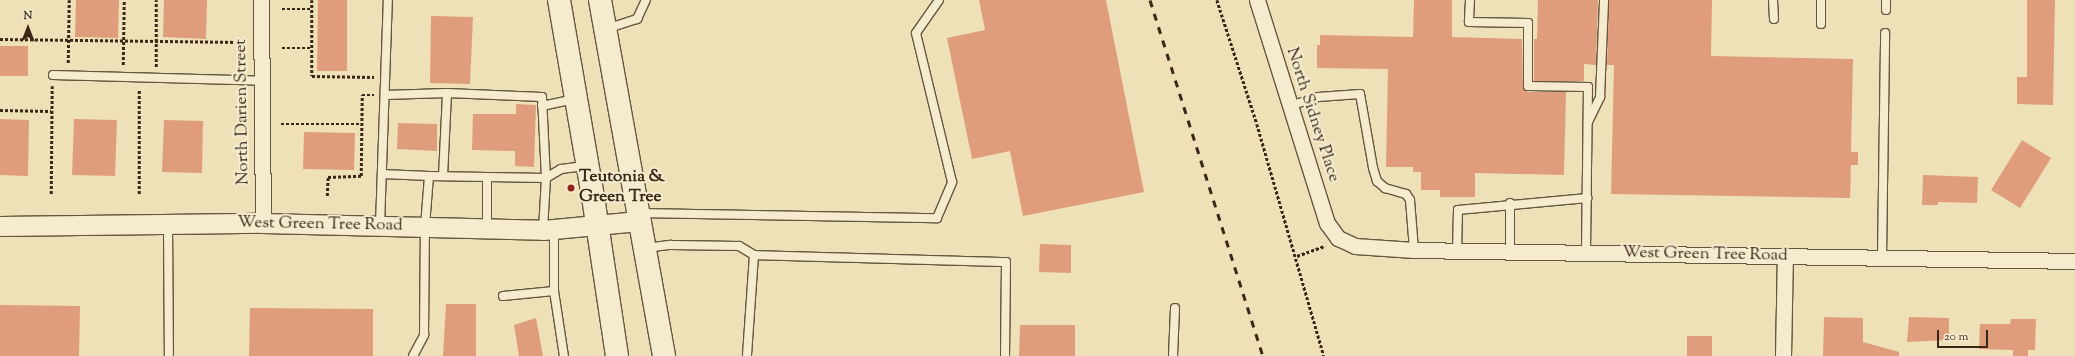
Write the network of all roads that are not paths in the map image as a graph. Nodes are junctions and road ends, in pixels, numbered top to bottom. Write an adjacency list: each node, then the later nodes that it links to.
1 (261, 0): 19 (street, North Darien Street)
2 (388, 0): 21 (lane)
3 (559, 0): 22 (main road)
4 (600, 0): 16 (main road)
5 (646, 0): 16 (lane)
6 (940, 0): 34 (lane)
7 (1257, 0): 24 (street, North Sidney Place)
8 (1470, 0): 25 (lane)
9 (1604, 0): 25 (lane)
10 (1773, 0): 14 (lane)
11 (1821, 0): 15 (lane)
12 (1886, 0): 13 (lane)
13 (1886, 10)
14 (1774, 19)
15 (1821, 24)
16 (605, 29): 34 (main road)
17 (1885, 33): 51 (lane)
18 (53, 75): 19 (lane)
19 (263, 81): 35 (street, North Darien Street)
20 (447, 93): 21 (lane); 23 (lane); 29 (lane)
21 (385, 95): 27 (lane)
22 (576, 99): 23 (lane); 26 (main road)
23 (542, 106): 31 (lane)
24 (1289, 106): 43 (street, North Sidney Place); 45 (lane)
25 (1588, 123): 32 (lane)
26 (588, 166): 31 (lane); 40 (main road)
27 (382, 174): 28 (lane); 37 (lane)
28 (429, 176): 29 (lane); 39 (lane)
29 (443, 176): 30 (lane)
30 (487, 177): 31 (lane); 41 (lane)
31 (546, 178): 42 (lane)
32 (1587, 198): 33 (lane); 48 (lane)
33 (1510, 203): 46 (lane); 47 (lane)
34 (638, 217): 40 (street, West Green Tree Road); 44 (main road)
35 (263, 223): 36 (street, West Green Tree Road); 37 (street, West Green Tree Road)
36 (168, 224): 38 (street, West Green Tree Road); 56 (lane)
37 (380, 225): 39 (street, West Green Tree Road)
38 (0, 226)
39 (425, 226): 41 (street, West Green Tree Road); 57 (lane)
40 (598, 226): 42 (street, West Green Tree Road); 59 (main road)
41 (487, 228): 42 (street, West Green Tree Road)
42 (549, 229): 53 (lane)
43 (1338, 238): 45 (street, West Green Tree Road)
44 (644, 248): 49 (lane); 60 (main road)
45 (1414, 250): 46 (street, West Green Tree Road)
46 (1457, 251): 47 (street, West Green Tree Road)
47 (1510, 252): 48 (street, West Green Tree Road)
48 (1586, 253): 50 (street, West Green Tree Road)
49 (754, 255): 61 (lane); 62 (lane)
50 (1784, 256): 51 (street, West Green Tree Road); 64 (street)
51 (1882, 258): 52 (street, West Green Tree Road)
52 (2075, 261)
53 (554, 291): 54 (lane); 58 (lane)
54 (503, 296)
55 (1174, 308): 63 (lane)
56 (169, 356)
57 (413, 356)
58 (564, 356)
59 (617, 356)
60 (664, 356)
61 (748, 356)
62 (1005, 356)
63 (1173, 356)
64 (1783, 356)

